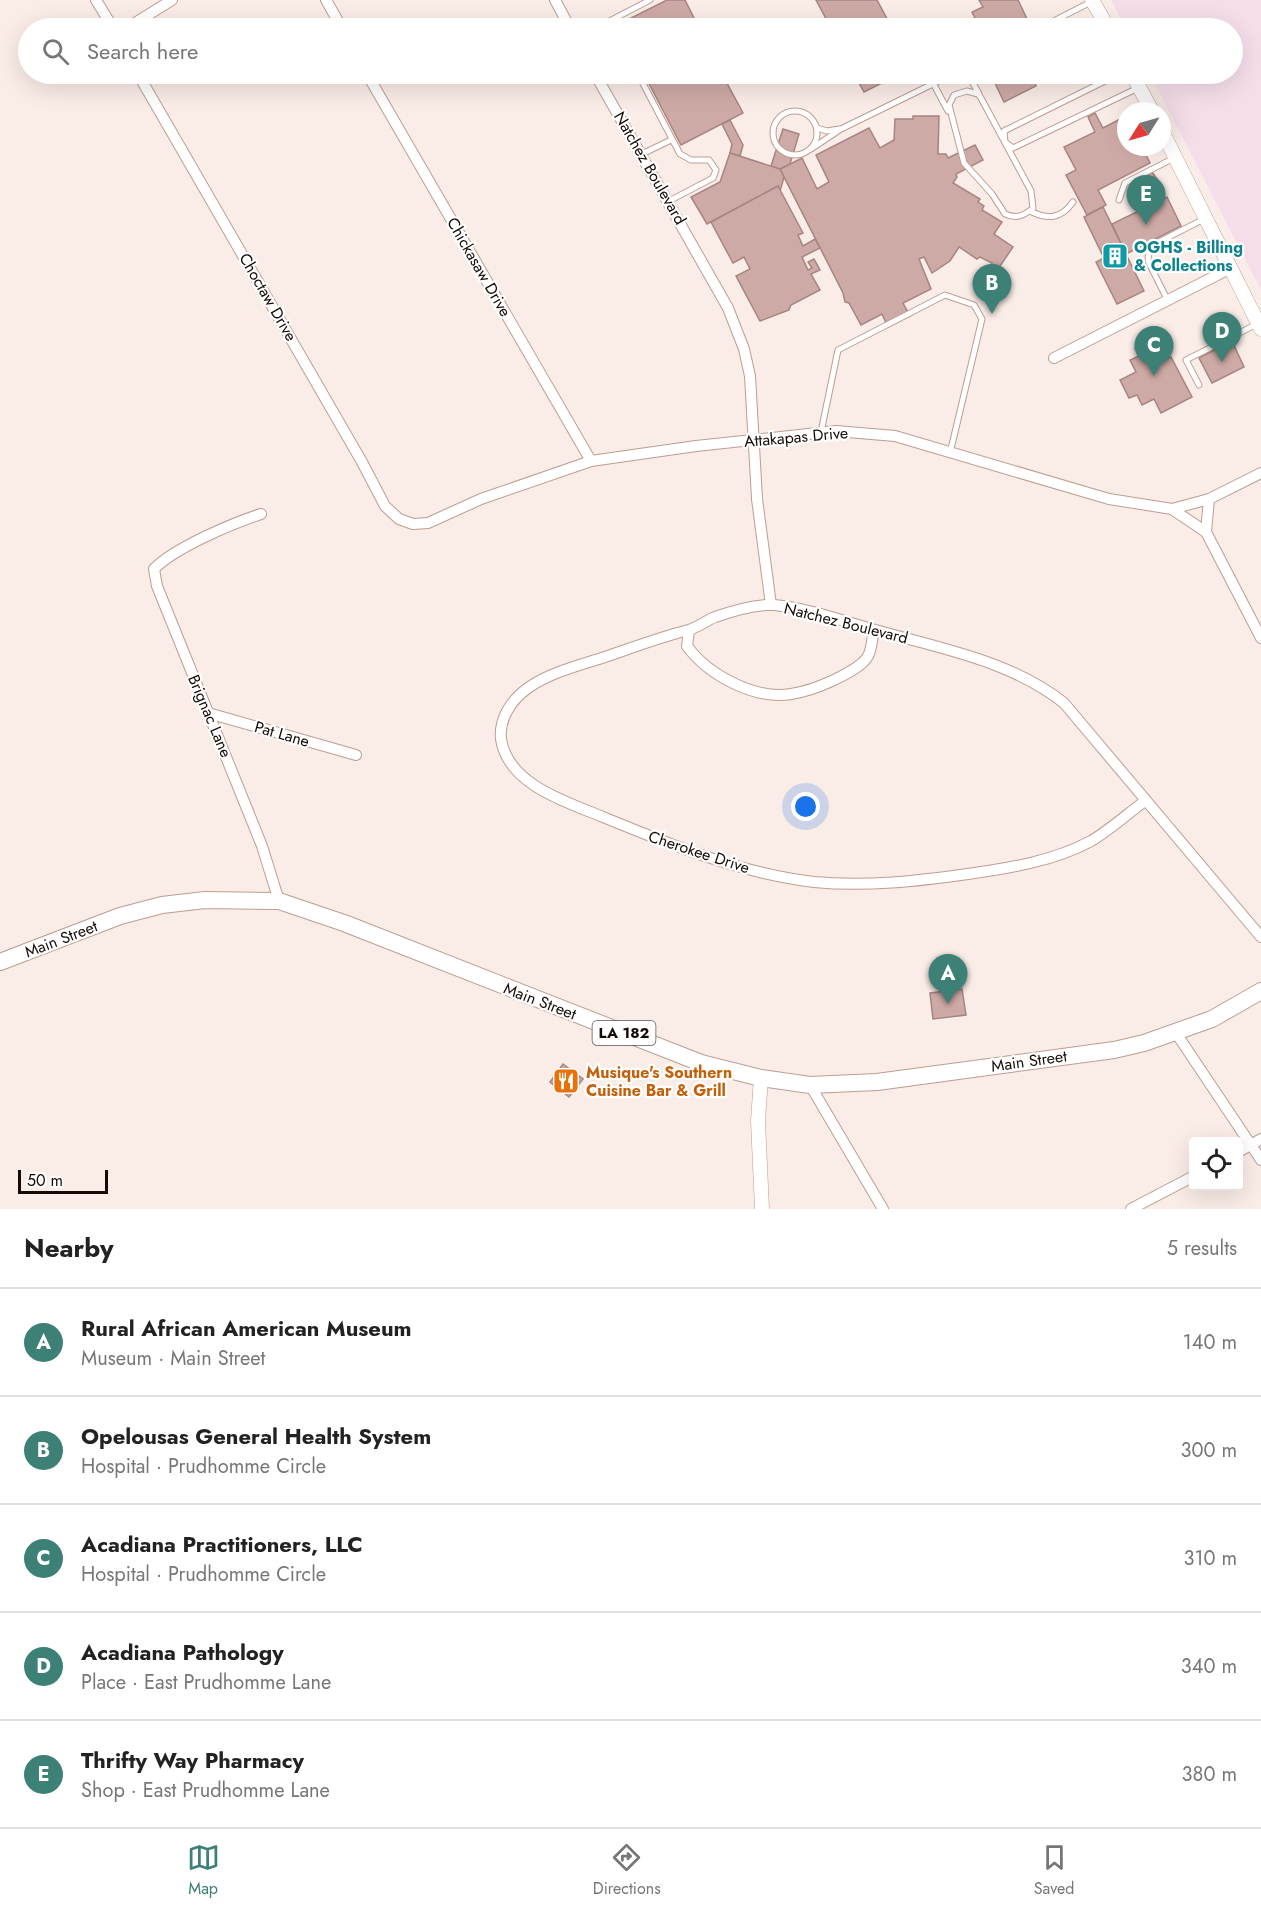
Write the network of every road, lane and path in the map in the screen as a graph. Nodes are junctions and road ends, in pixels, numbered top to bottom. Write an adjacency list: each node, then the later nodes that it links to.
1 (96, 0): 7 (street)
2 (172, 0): 8 (street)
3 (326, 0): 9 (street)
4 (555, 0): 10 (street)
5 (650, 0): 11 (lane)
6 (1092, 1): 12 (lane); 13 (street)
7 (107, 18)
8 (143, 18)
9 (336, 18)
10 (565, 18)
11 (617, 18)
12 (1059, 18)
13 (1102, 18)
14 (144, 84): 53 (street, Choctaw Drive)
15 (373, 84): 48 (street, Chickasaw Drive)
16 (601, 84): 33 (street, Natchez Boulevard)
17 (643, 84): 29 (lane)
18 (931, 84): 28 (lane)
19 (934, 84): 26 (lane)
20 (973, 84): 24 (lane)
21 (1099, 84): 30 (lane)
22 (1138, 84): 23 (street)
23 (1140, 88): 25 (street); 30 (lane)
24 (981, 98): 26 (lane); 30 (lane)
25 (1147, 102)
26 (950, 114): 38 (lane)
27 (817, 128): 28 (lane); 32 (lane); 32 (lane)
28 (841, 129): 32 (lane)
29 (671, 140): 33 (lane); 36 (lane)
30 (1005, 142): 38 (lane)
31 (1171, 148): 34 (street)
32 (811, 149)
33 (642, 154): 36 (street, Natchez Boulevard)
34 (1176, 158): 35 (lane); 39 (street)
35 (1119, 200)
36 (669, 201): 46 (street, Natchez Boulevard)
37 (1073, 202): 38 (lane)
38 (1030, 211)
39 (1207, 218): 40 (street); 41 (lane)
40 (1231, 268): 41 (street); 42 (street)
41 (1167, 299): 43 (street)
42 (1260, 326): 44 (lane)
43 (1054, 358)
44 (1199, 385)
45 (821, 432): 46 (street, Attakapas Drive); 47 (street, Attakapas Drive); 47 (lane)
46 (753, 440): 48 (street, Attakapas Drive); 55 (street, Natchez Boulevard)
47 (950, 453): 51 (street, Attakapas Drive)
48 (591, 461): 53 (street, Attakapas Drive)
49 (1261, 473): 50 (street, Attakapas Drive)
50 (1209, 499): 51 (street, Attakapas Drive); 54 (street)
51 (1172, 509): 54 (street)
52 (261, 514): 59 (street, Brignac Lane)
53 (399, 519)
54 (1206, 532): 58 (street)
55 (771, 605): 56 (street, Natchez Boulevard); 57 (street, Cherokee Drive)
56 (874, 630): 57 (street); 61 (street, Natchez Boulevard)
57 (689, 631): 61 (street, Cherokee Drive)
58 (1261, 638)
59 (208, 713): 60 (street, Pat Lane); 62 (street, Brignac Lane)
60 (356, 754)
61 (1145, 801): 63 (street, Natchez Boulevard)
62 (279, 901): 64 (main road, Main Street / LA 182); 67 (main road, Main Street / LA 182)
63 (1261, 937)
64 (2, 958)
65 (1261, 990): 66 (main road, Main Street / LA 182)
66 (1176, 1033): 68 (main road, Main Street / LA 182); 69 (street)
67 (761, 1078): 68 (main road, Main Street / LA 182); 73 (street)
68 (810, 1085): 74 (street)
69 (1256, 1142): 70 (street); 71 (street)
70 (1243, 1150)
71 (1261, 1160)
72 (1189, 1179): 75 (street)
73 (762, 1209)
74 (883, 1209)
75 (1131, 1209)

